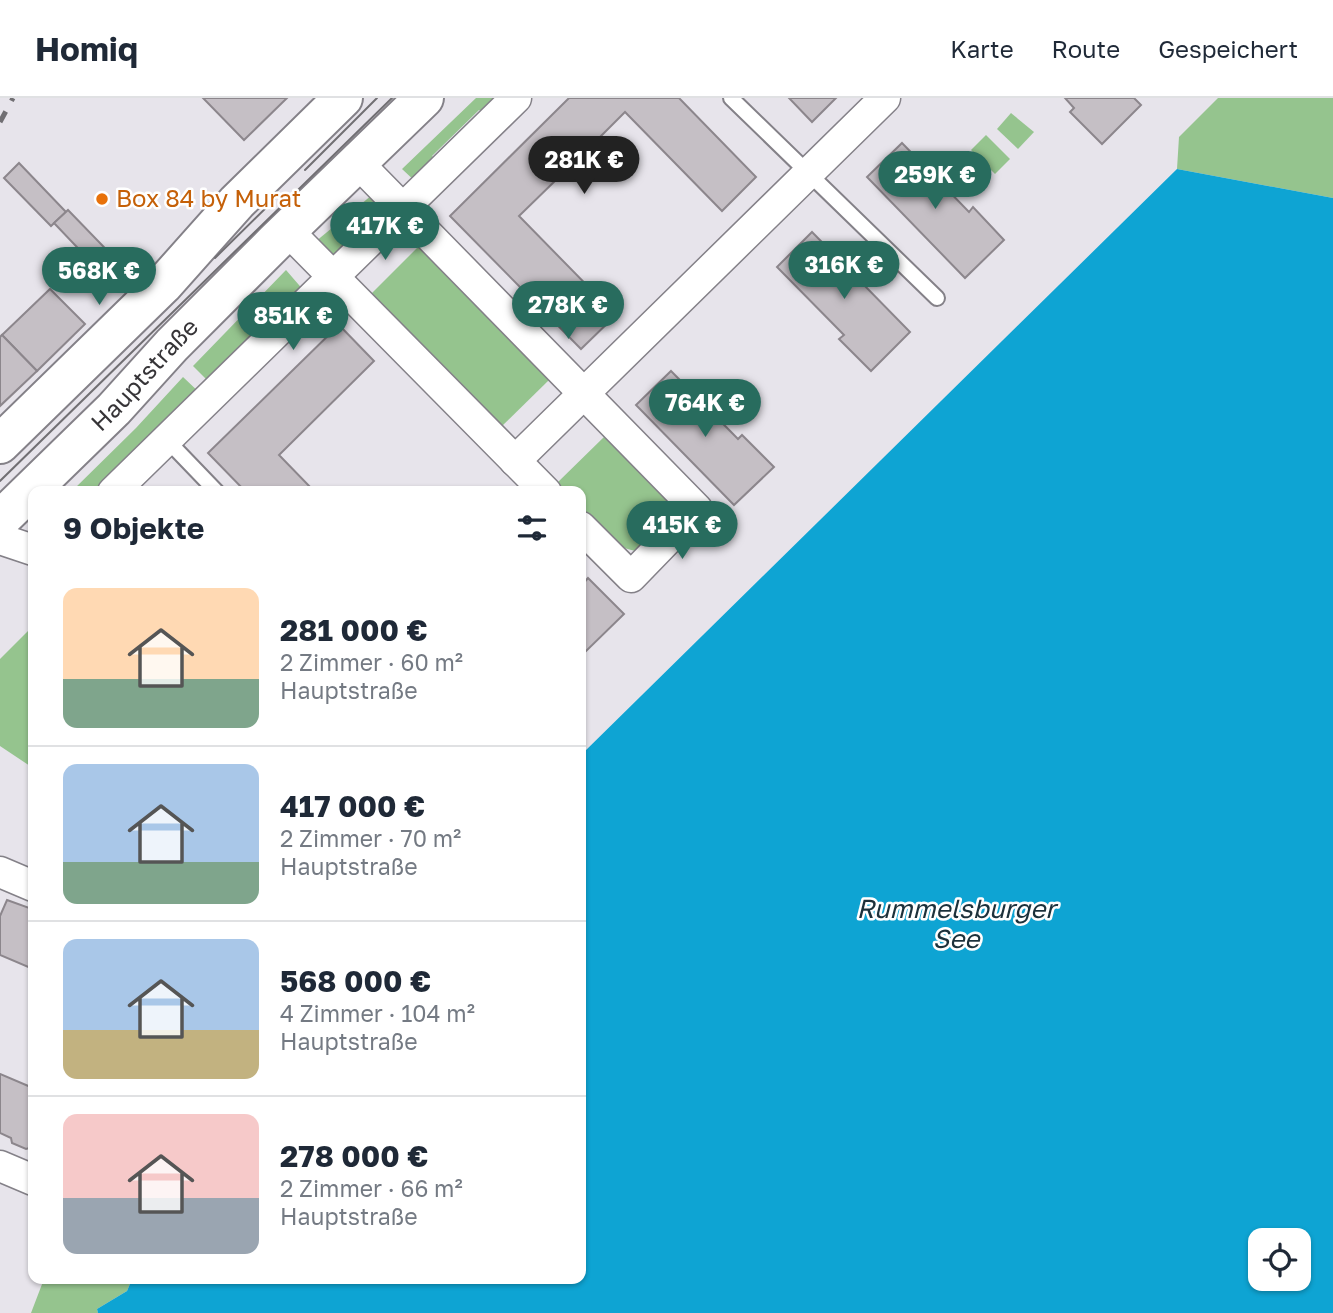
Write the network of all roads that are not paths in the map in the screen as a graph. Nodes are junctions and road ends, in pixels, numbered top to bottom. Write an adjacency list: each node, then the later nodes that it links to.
1 (343, 98): 14 (main road, Hauptstraße)
2 (424, 98): 6 (main road, Hauptstraße)
3 (516, 98): 8 (street)
4 (731, 98): 7 (lane)
5 (885, 98): 7 (street)
6 (358, 163): 8 (street); 9 (main road, Hauptstraße)
7 (807, 175): 11 (lane); 12 (street)
8 (402, 210): 10 (street); 12 (street)
9 (287, 230): 10 (street); 16 (main road, Hauptstraße)
10 (332, 277): 13 (street); 15 (street)
11 (937, 298)
12 (584, 394): 15 (street); 22 (street)
13 (167, 440): 17 (street); 18 (lane)
14 (0, 444)
15 (515, 461): 19 (street)
16 (35, 486)
17 (119, 486)
18 (211, 486)
19 (540, 486)
20 (28, 493): 21 (main road, Hauptstraße)
21 (0, 520)
22 (586, 532)
23 (0, 539): 24 (street)
24 (28, 548)
25 (0, 872): 26 (street)
26 (28, 884)
27 (0, 1166): 28 (street)
28 (28, 1178)

